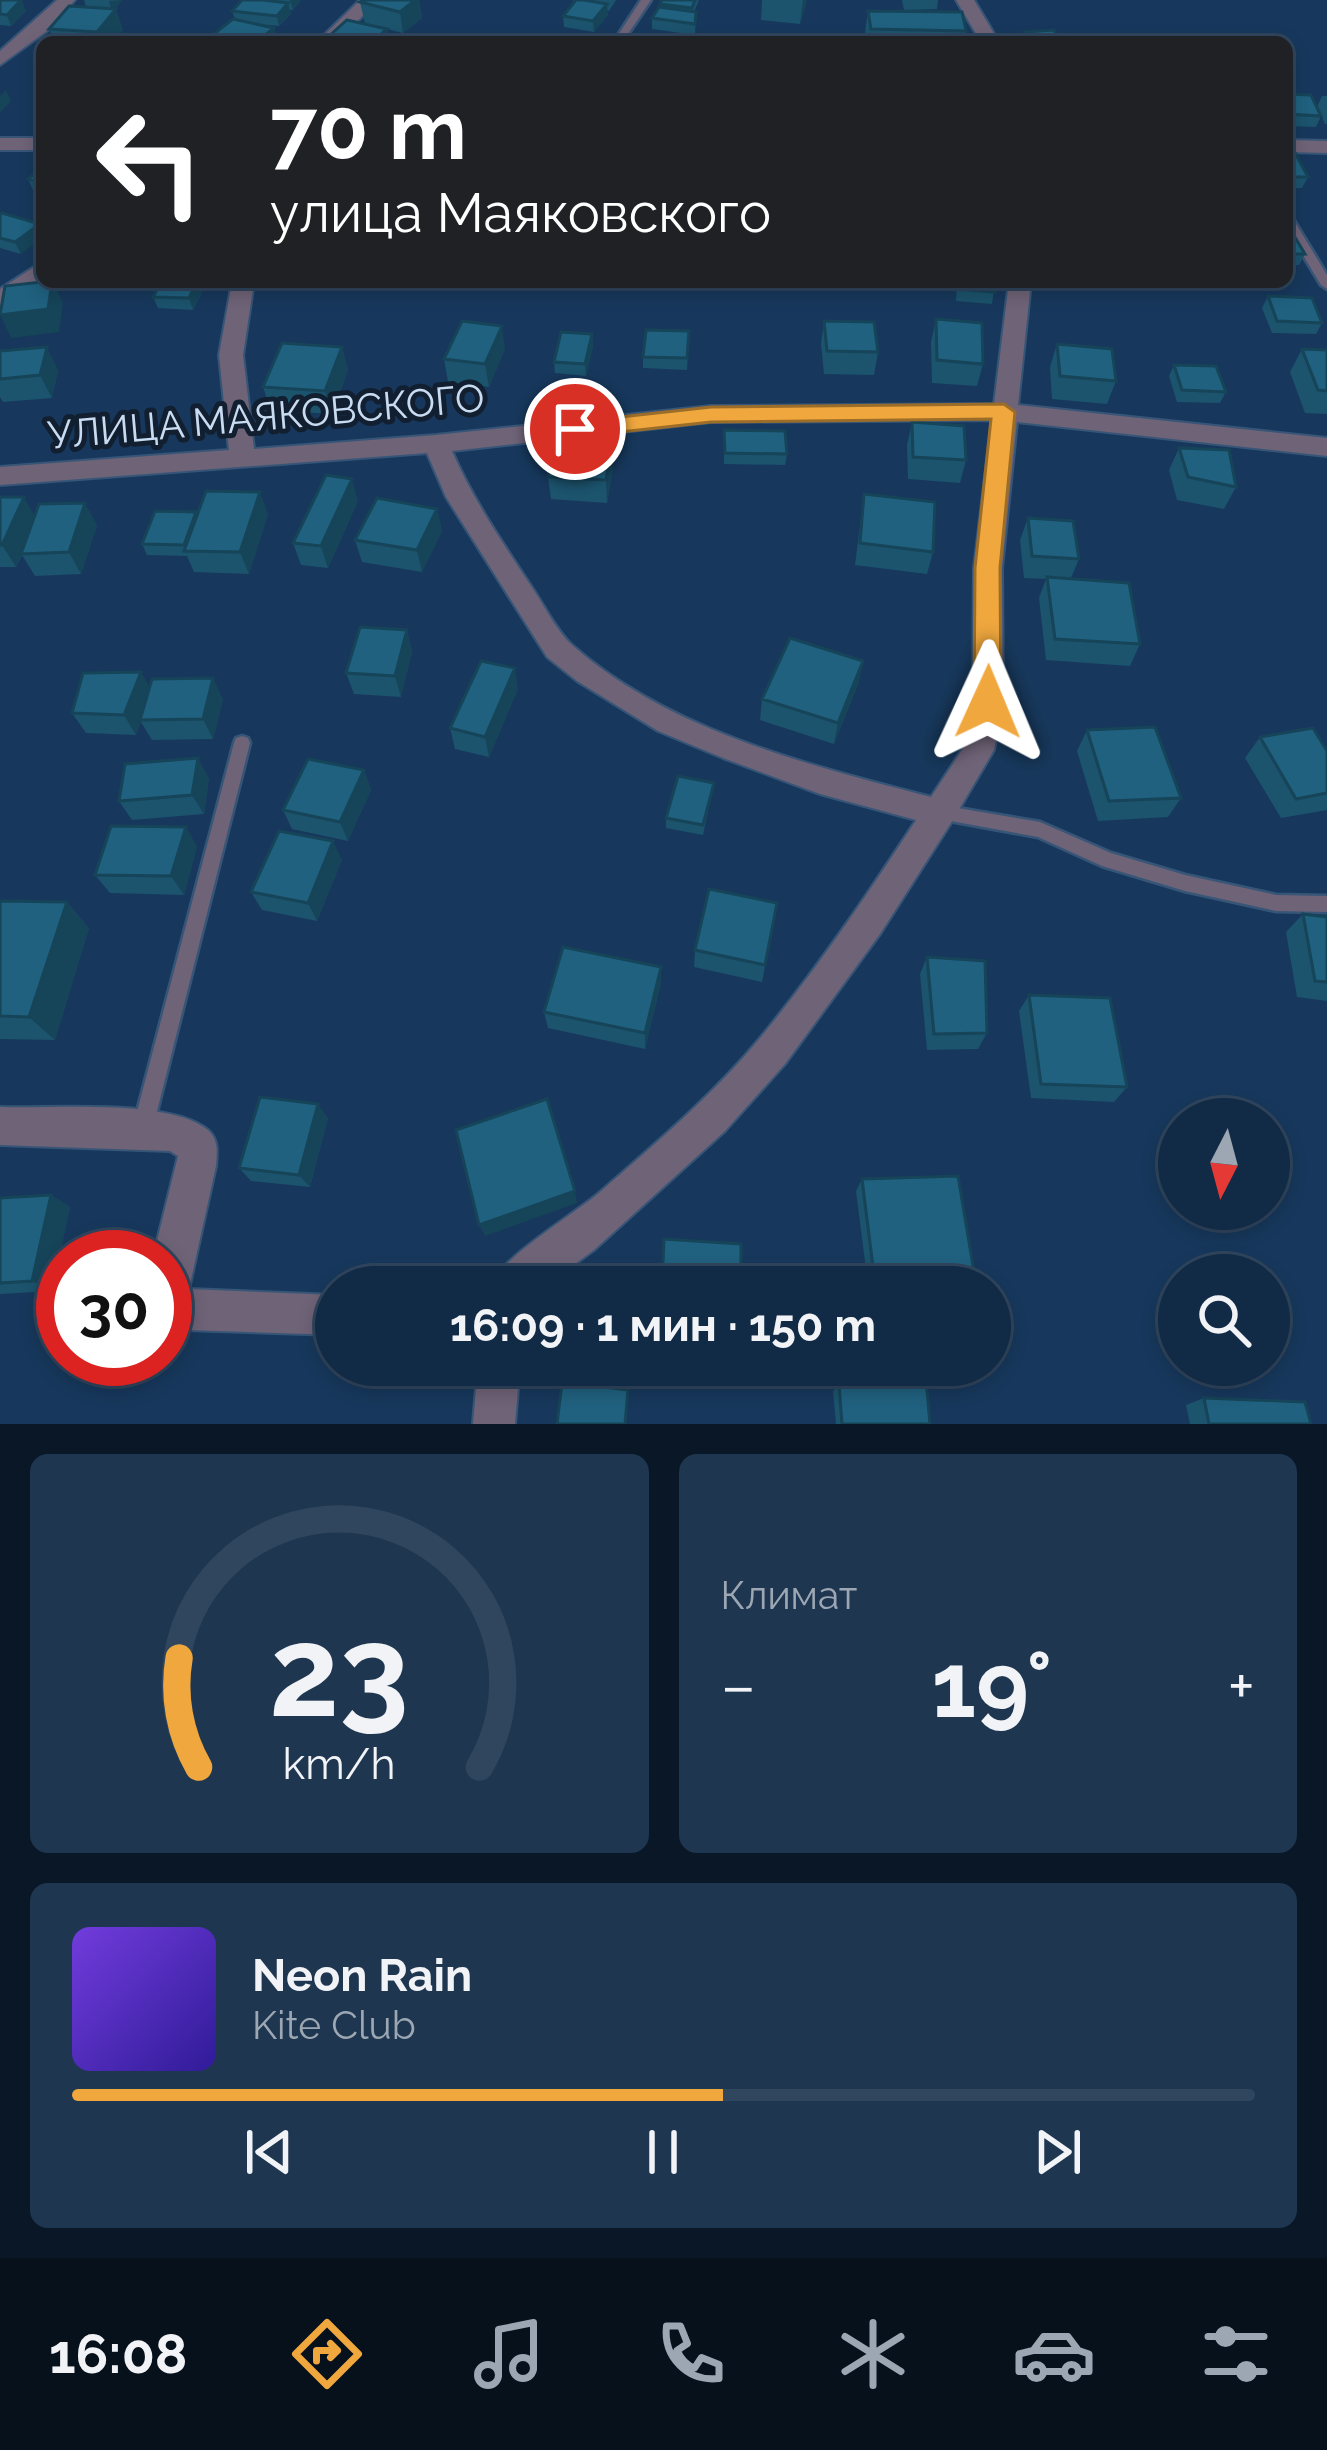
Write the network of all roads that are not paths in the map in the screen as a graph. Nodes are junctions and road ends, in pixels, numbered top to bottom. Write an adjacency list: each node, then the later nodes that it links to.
1 (66, 0): 8 (street)
2 (370, 0): 6 (street)
3 (646, 0): 5 (lane)
4 (965, 0): 7 (street)
5 (623, 35)
6 (332, 36)
7 (986, 36)
8 (0, 60)
9 (0, 144): 10 (street)
10 (36, 144)
11 (1293, 146): 12 (street)
12 (1327, 147)
13 (1293, 229): 15 (lane)
14 (36, 273): 18 (street)
15 (1327, 285)
16 (243, 288): 22 (street)
17 (1018, 288): 19 (street)
18 (0, 300)
19 (1004, 412): 20 (street, УЛИЦА МАЯКОВСКОГО); 21 (street, УЛИЦА МАЯКОВСКОГО); 25 (street)
20 (436, 444): 22 (street, УЛИЦА МАЯКОВСКОГО); 25 (street)
21 (1327, 447)
22 (243, 460): 23 (street, УЛИЦА МАЯКОВСКОГО)
23 (0, 476)
24 (242, 743): 28 (lane)
25 (940, 813): 26 (lane); 29 (street)
26 (1327, 904)
27 (0, 1126): 28 (street)
28 (143, 1128): 30 (street)
29 (539, 1266)
30 (315, 1314)
31 (497, 1386): 32 (street)
32 (494, 1424)

